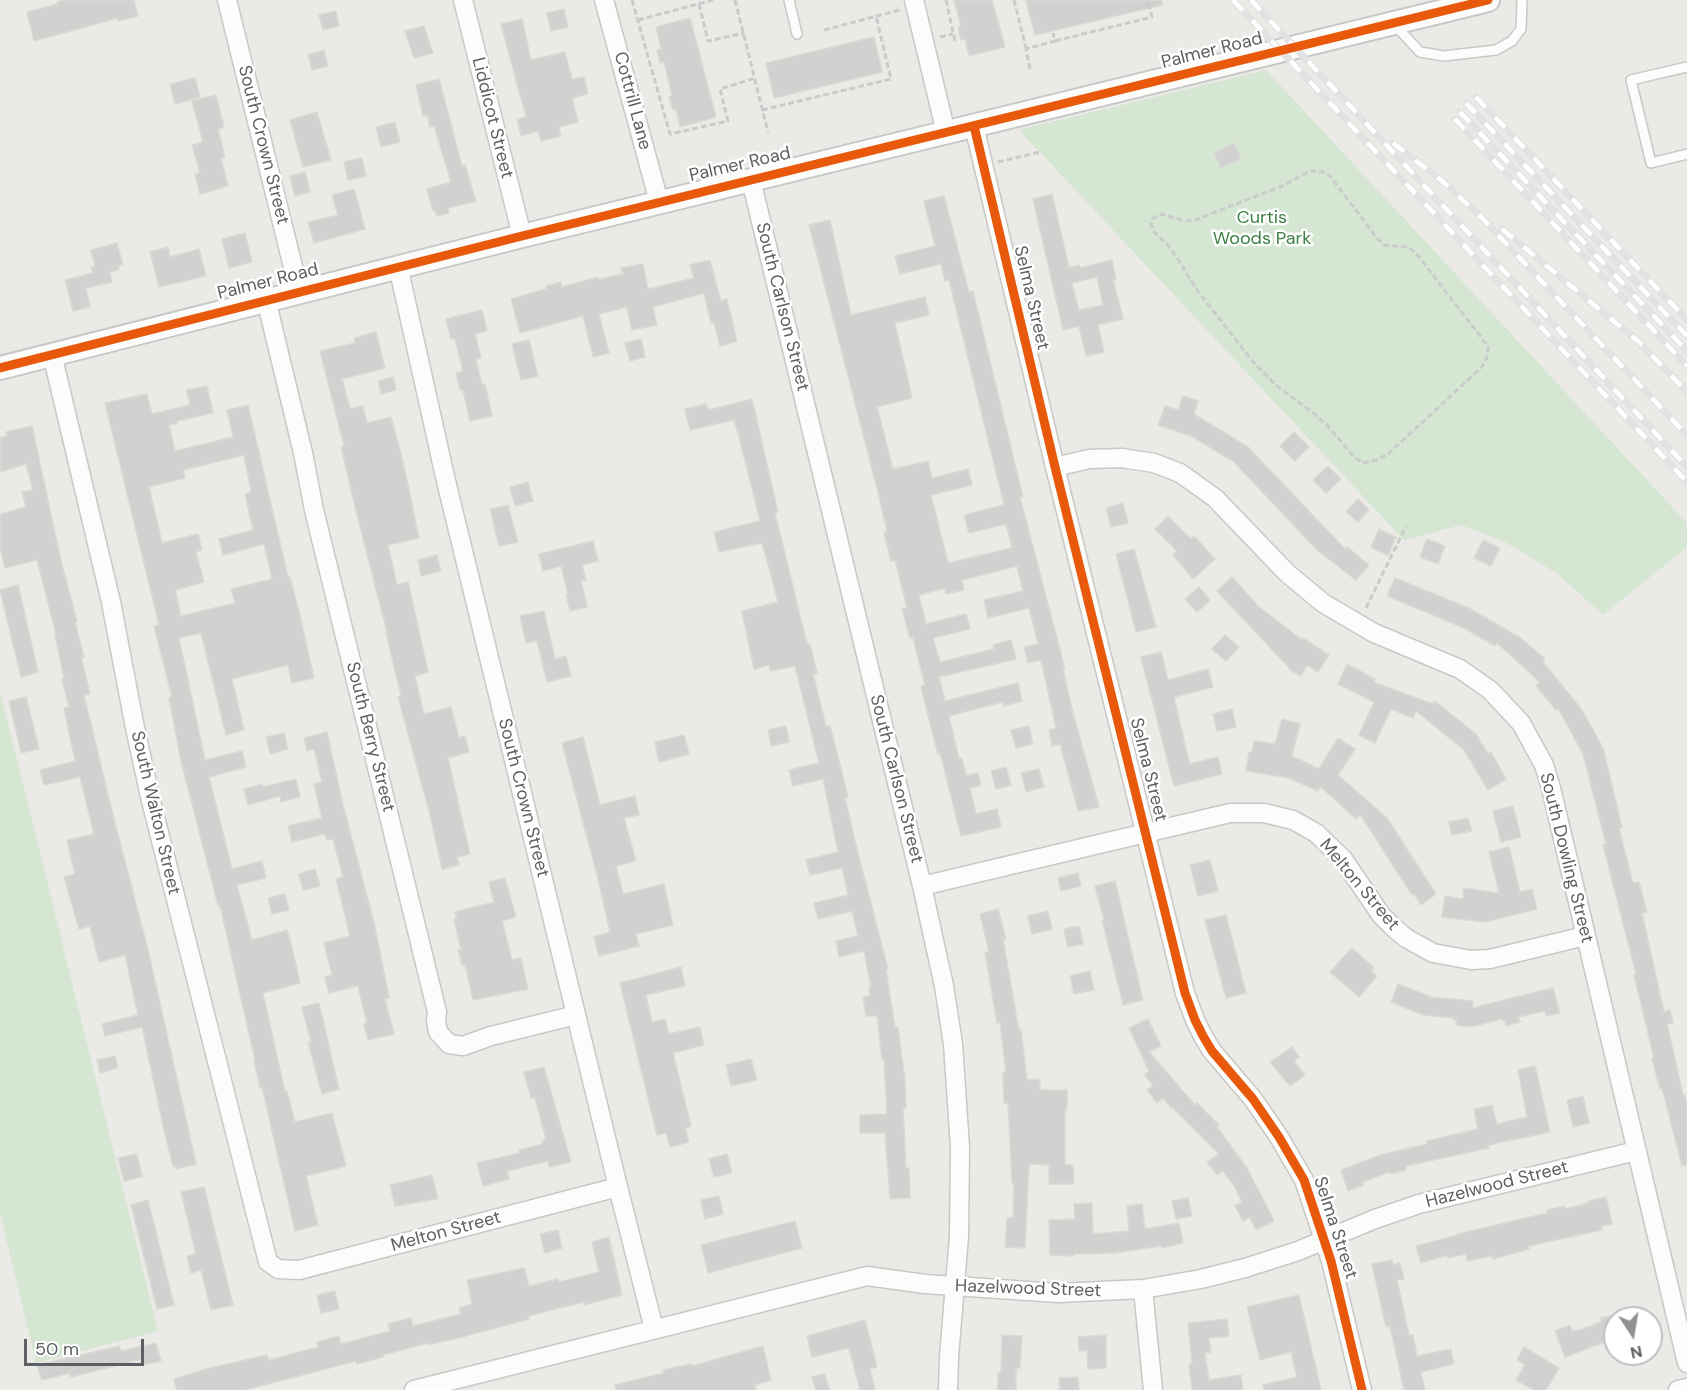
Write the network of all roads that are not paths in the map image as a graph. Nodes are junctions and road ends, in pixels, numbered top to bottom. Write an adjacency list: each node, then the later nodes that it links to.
1 (227, 0): 18 (street, South Crown Street)
2 (463, 0): 16 (street, Liddicot Street)
3 (604, 0): 15 (street, Cottrill Lane)
4 (789, 0): 9 (lane)
5 (1488, 0): 8 (street, Palmer Road)
6 (1522, 0): 8 (lane)
7 (909, 4): 12 (street)
8 (1394, 23): 11 (street, Palmer Road)
9 (797, 34)
10 (1687, 67): 13 (lane)
11 (974, 126): 12 (street, Palmer Road); 22 (street, Selma Street)
12 (946, 133): 14 (street, Palmer Road)
13 (1687, 154)
14 (751, 180): 15 (street, Palmer Road); 24 (street, South Carlson Street)
15 (659, 202): 16 (street, Palmer Road)
16 (522, 236): 17 (street, Palmer Road)
17 (398, 266): 18 (street, Palmer Road); 26 (street, South Crown Street)
18 (299, 291): 19 (street, Palmer Road)
19 (266, 299): 20 (street, Palmer Road); 26 (street, South Berry Street)
20 (52, 354): 21 (street, Palmer Road); 30 (street, South Walton Street)
21 (0, 368)
22 (1055, 467): 23 (street, Selma Street); 25 (street, South Dowling Street)
23 (1147, 832): 24 (street, Melton Street); 25 (street, Melton Street); 29 (street, Selma Street)
24 (922, 886): 31 (street, South Carlson Street)
25 (1586, 936): 27 (street, South Dowling Street)
26 (576, 1015): 28 (street, South Crown Street)
27 (1636, 1151): 29 (street, Hazelwood Street); 34 (street, South Dowling Street)
28 (618, 1187): 30 (street, Melton Street); 33 (street, South Crown Street)
29 (1324, 1240): 32 (street, Hazelwood Street); 39 (street, Selma Street)
30 (274, 1267)
31 (955, 1286): 32 (street, Hazelwood Street); 33 (street, Hazelwood Street); 37 (street, South Carlson Street)
32 (1143, 1289): 38 (street)
33 (654, 1329): 36 (street, Hazelwood Street)
34 (1687, 1364)
35 (1687, 1388): 40 (street)
36 (414, 1390)
37 (948, 1390)
38 (1153, 1390)
39 (1362, 1390)
40 (1678, 1390)

